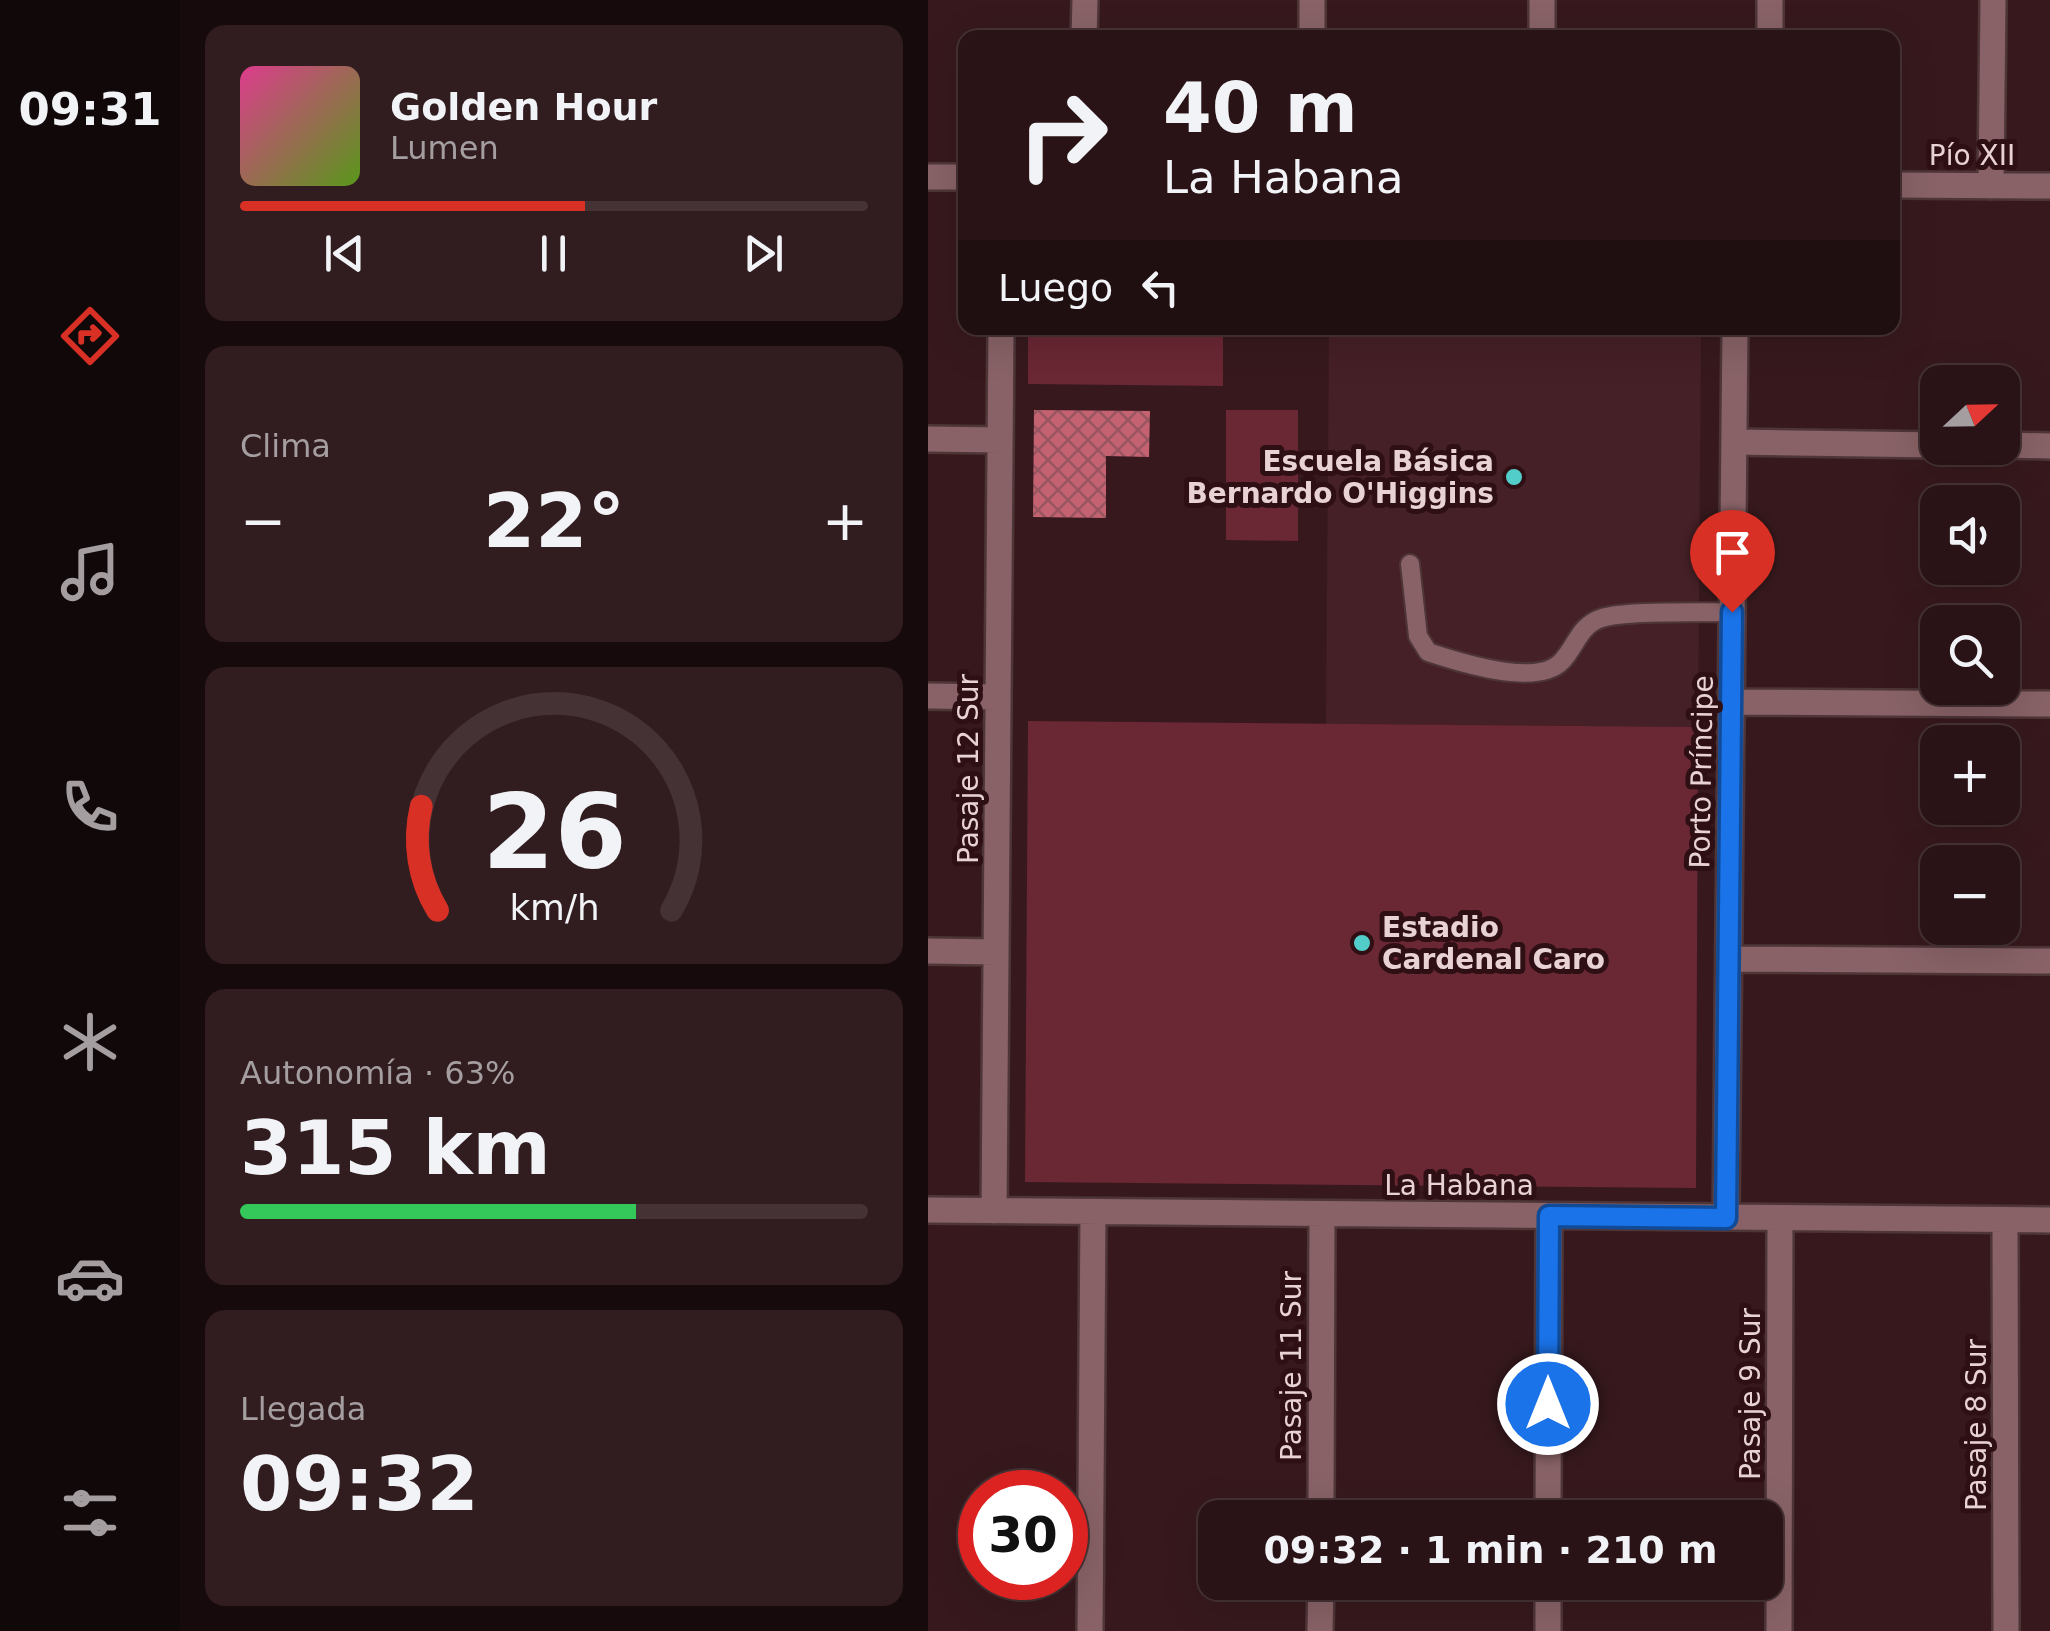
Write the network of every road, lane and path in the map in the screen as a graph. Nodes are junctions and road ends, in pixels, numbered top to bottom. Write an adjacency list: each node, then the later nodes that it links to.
1 (1085, 0): 6 (street)
2 (1312, 0): 7 (street)
3 (1542, 0): 8 (street)
4 (1770, 0): 9 (street)
5 (1993, 0): 13 (street)
6 (1084, 30)
7 (1312, 30)
8 (1542, 30)
9 (1770, 30)
10 (928, 177): 11 (street)
11 (958, 177)
12 (1900, 185): 13 (street, Pío XII)
13 (1991, 186): 14 (street, Pío XII)
14 (2050, 186)
15 (1001, 335): 18 (street, Pasaje 12 Sur)
16 (1735, 335): 19 (street, Porto Príncipe)
17 (928, 439): 18 (street)
18 (1000, 440): 26 (street, Pasaje 12 Sur)
19 (1734, 442): 20 (street); 24 (street, Porto Príncipe)
20 (1920, 444)
21 (2020, 446): 22 (street)
22 (2050, 446)
23 (1410, 564): 24 (lane)
24 (1732, 612): 27 (street, Porto Príncipe)
25 (928, 696): 26 (street)
26 (998, 697): 30 (street, Pasaje 12 Sur)
27 (1732, 702): 28 (street); 31 (street, Porto Príncipe)
28 (2050, 704)
29 (928, 951): 30 (street)
30 (996, 952): 34 (street, Pasaje 12 Sur)
31 (1729, 959): 32 (street); 38 (street, Porto Príncipe)
32 (2050, 961)
33 (928, 1210): 34 (street, La Habana)
34 (994, 1211): 35 (street, La Habana)
35 (1093, 1212): 36 (street, La Habana); 46 (street)
36 (1322, 1214): 37 (street, La Habana); 42 (street, Pasaje 11 Sur)
37 (1549, 1216): 38 (street, La Habana); 43 (street)
38 (1726, 1218): 39 (street, La Habana)
39 (1780, 1218): 40 (street, La Habana); 49 (street, Pasaje 9 Sur)
40 (2006, 1220): 41 (street, La Habana); 50 (street, Pasaje 8 Sur)
41 (2050, 1220)
42 (1321, 1500)
43 (1548, 1500)
44 (1321, 1600): 47 (street)
45 (1548, 1600): 48 (street)
46 (1090, 1631)
47 (1320, 1631)
48 (1548, 1631)
49 (1778, 1631)
50 (2006, 1631)

